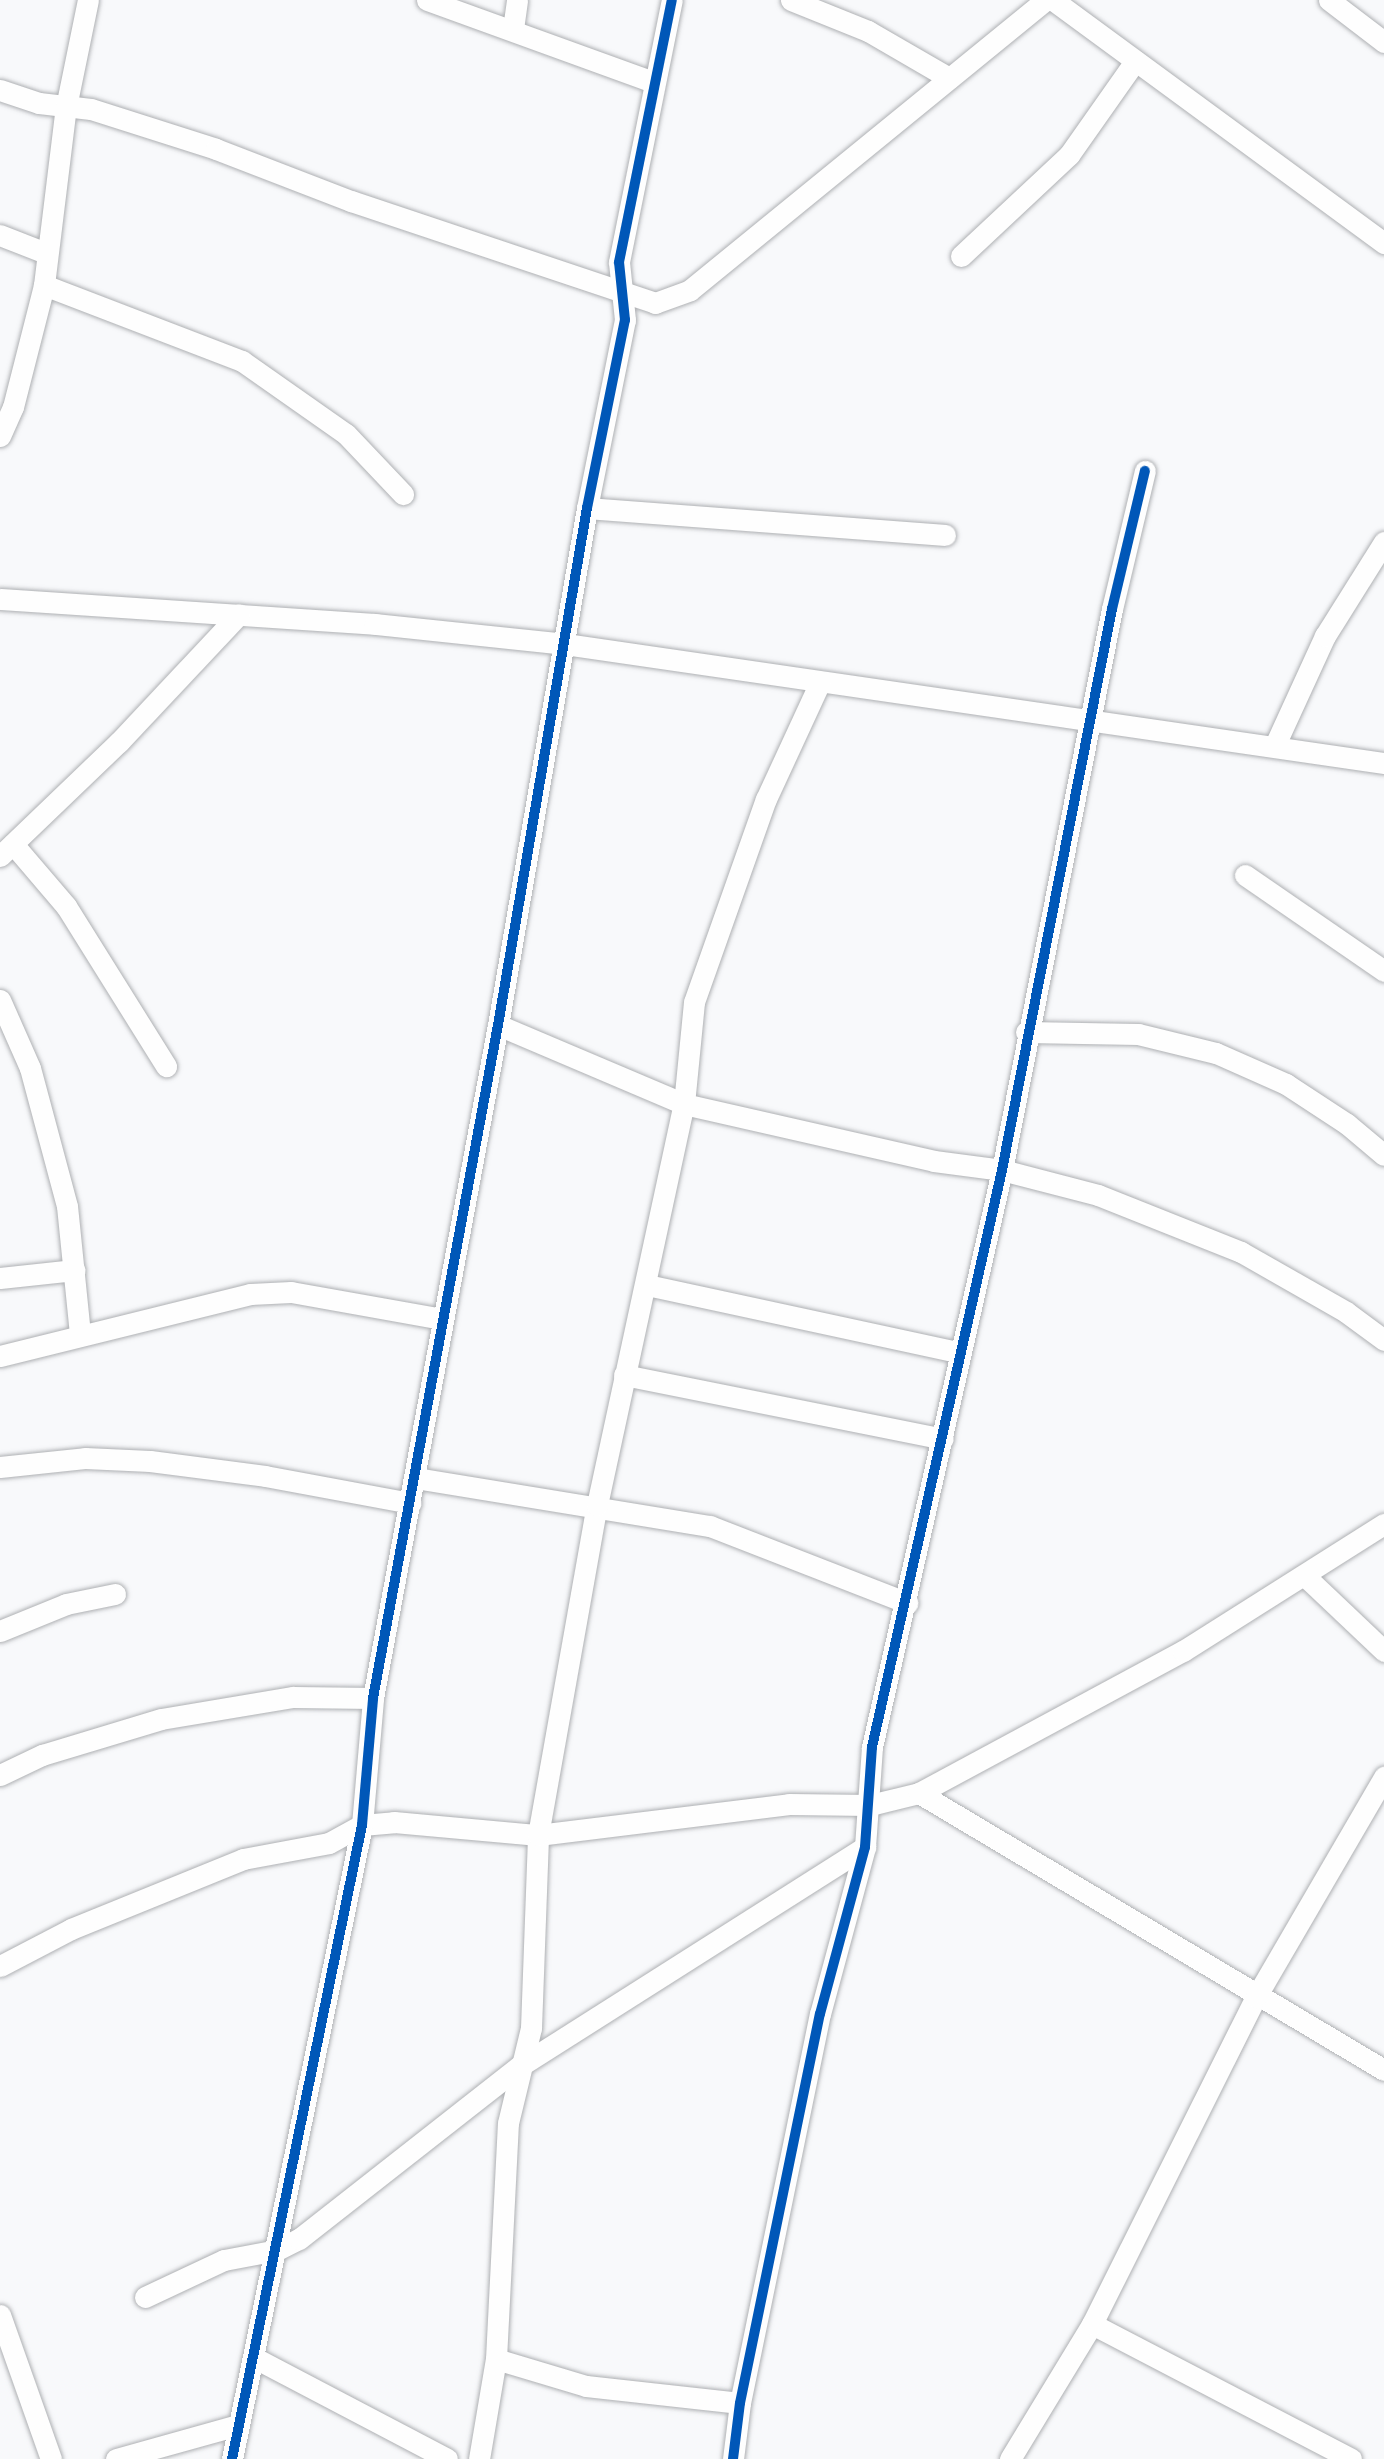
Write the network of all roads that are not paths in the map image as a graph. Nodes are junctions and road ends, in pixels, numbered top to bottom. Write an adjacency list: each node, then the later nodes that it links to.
1 (88, 0): 15 (street)
2 (427, 0): 9 (street)
3 (517, 0): 9 (street)
4 (671, 0): 13 (street)
5 (791, 0): 12 (street)
6 (1046, 0): 12 (street)
7 (1053, 0): 11 (street)
8 (1329, 0): 10 (street)
9 (513, 29): 13 (street)
10 (1384, 42)
11 (1135, 61): 17 (street); 19 (street)
12 (949, 78): 21 (street)
13 (654, 82): 21 (street)
14 (0, 90): 15 (street)
15 (66, 107): 18 (street); 21 (street)
16 (0, 235): 18 (street)
17 (1384, 243)
18 (46, 253): 20 (street)
19 (961, 256)
20 (44, 285): 22 (street); 25 (street)
21 (622, 295): 26 (street)
22 (6, 404): 23 (street)
23 (0, 436)
24 (1145, 471): 33 (street)
25 (403, 494)
26 (587, 508): 27 (street); 31 (street)
27 (945, 535)
28 (1384, 542): 34 (street)
29 (0, 599): 30 (street)
30 (239, 614): 31 (street); 36 (street)
31 (565, 644): 32 (street); 40 (street)
32 (820, 682): 33 (street); 43 (street)
33 (1091, 719): 34 (street); 41 (street)
34 (1275, 745): 35 (street)
35 (1384, 764)
36 (7, 850): 42 (street)
37 (1245, 875): 38 (street)
38 (1384, 971)
39 (0, 1000): 46 (street)
40 (498, 1025): 43 (street); 49 (street)
41 (1026, 1032): 44 (street); 45 (street)
42 (166, 1066)
43 (684, 1104): 45 (street); 48 (street)
44 (1384, 1155)
45 (1002, 1170): 51 (street); 52 (street)
46 (75, 1270): 47 (street); 50 (street)
47 (0, 1278)
48 (647, 1285): 52 (street); 54 (street)
49 (442, 1319): 50 (street); 57 (street)
50 (80, 1335): 53 (street)
51 (1384, 1340)
52 (961, 1353): 55 (street)
53 (0, 1356)
54 (624, 1375): 55 (street); 59 (street)
55 (943, 1439): 63 (street)
56 (0, 1467): 58 (street)
57 (416, 1478): 58 (street); 59 (street)
58 (411, 1503): 66 (street)
59 (597, 1505): 63 (street); 72 (street)
60 (1384, 1524): 61 (street)
61 (1305, 1576): 65 (street); 69 (street)
62 (115, 1594): 64 (street)
63 (907, 1603): 70 (street)
64 (0, 1631)
65 (1384, 1651)
66 (373, 1698): 67 (street); 71 (street)
67 (0, 1775)
68 (1384, 1777): 75 (street)
69 (919, 1793): 70 (street); 75 (street)
70 (870, 1805): 72 (street); 73 (street)
71 (362, 1825): 72 (street); 74 (street); 78 (street)
72 (538, 1835): 76 (street)
73 (865, 1847): 76 (street); 84 (street)
74 (0, 1966)
75 (1256, 1997): 77 (street); 81 (street)
76 (520, 2066): 78 (street); 83 (street)
77 (1384, 2070)
78 (277, 2250): 79 (street); 82 (street)
79 (145, 2297)
80 (0, 2315): 87 (street)
81 (1092, 2324): 86 (street); 93 (street)
82 (253, 2357): 85 (street); 90 (street)
83 (496, 2359): 84 (street); 91 (street)
84 (740, 2403): 92 (street)
85 (238, 2425): 88 (street); 89 (street)
86 (1317, 2451): 94 (street)
87 (51, 2459)
88 (116, 2459)
89 (232, 2459)
90 (447, 2459)
91 (478, 2459)
92 (733, 2459)
93 (1010, 2459)
94 (1351, 2459)

